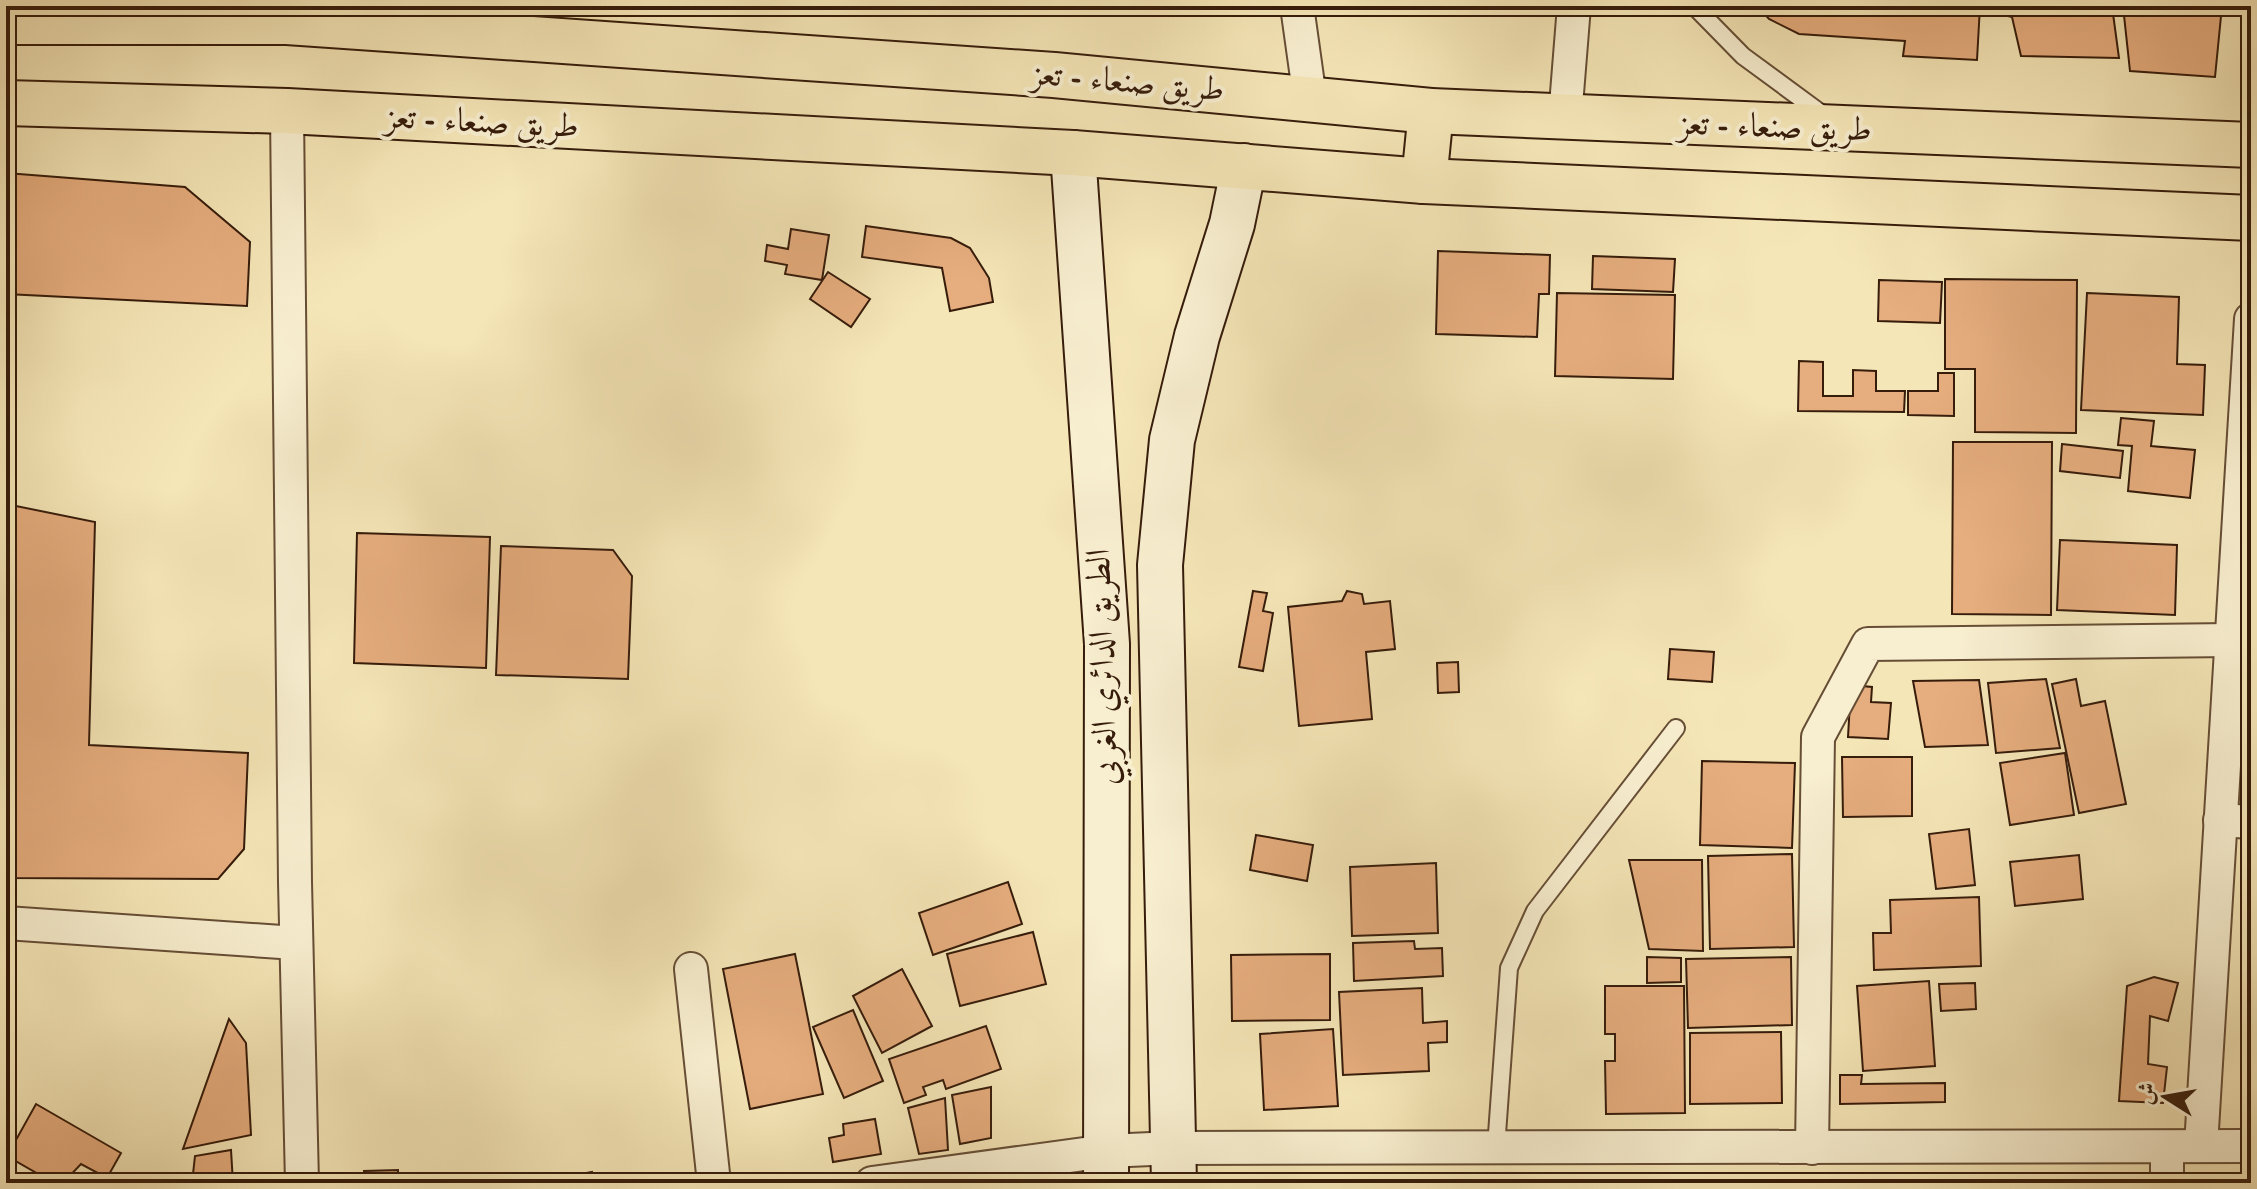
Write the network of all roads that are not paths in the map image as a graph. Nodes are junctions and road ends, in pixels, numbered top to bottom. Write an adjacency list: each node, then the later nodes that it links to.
1 (1297, 6): 5 (street)
2 (1574, 6): 9 (street)
3 (1694, 6): 10 (lane)
4 (6, 22): 5 (highway, طريق صنعاء - تعز)
5 (1310, 99): 8 (highway, طريق صنعاء - تعز)
6 (6, 103): 7 (highway, طريق صنعاء - تعز)
7 (287, 111): 12 (highway, طريق صنعاء - تعز); 21 (street)
8 (1431, 111): 9 (highway, طريق صنعاء - تعز); 14 (highway)
9 (1565, 118): 10 (highway, طريق صنعاء - تعز)
10 (1844, 129): 11 (highway, طريق صنعاء - تعز)
11 (2251, 145)
12 (1073, 153): 13 (highway, طريق صنعاء - تعز); 29 (main road, الطريق الدائري الغربي)
13 (1244, 166): 14 (highway, طريق صنعاء - تعز); 28 (main road, الطريق الدائري الغربي)
14 (1424, 181): 15 (highway, طريق صنعاء - تعز)
15 (2251, 218)
16 (2251, 319): 17 (street)
17 (2232, 640): 19 (street); 27 (street)
18 (1676, 728): 26 (lane)
19 (2236, 821): 23 (street)
20 (6, 923): 21 (street)
21 (296, 943): 30 (street)
22 (691, 969): 31 (street)
23 (2201, 1146): 24 (street); 25 (street)
24 (2251, 1146)
25 (2167, 1147): 27 (street); 33 (street)
26 (1496, 1148): 27 (street); 28 (street)
27 (1812, 1148)
28 (1174, 1166): 29 (street)
29 (1106, 1167): 32 (street)
30 (302, 1183)
31 (714, 1183)
32 (872, 1183)
33 (2167, 1183)

